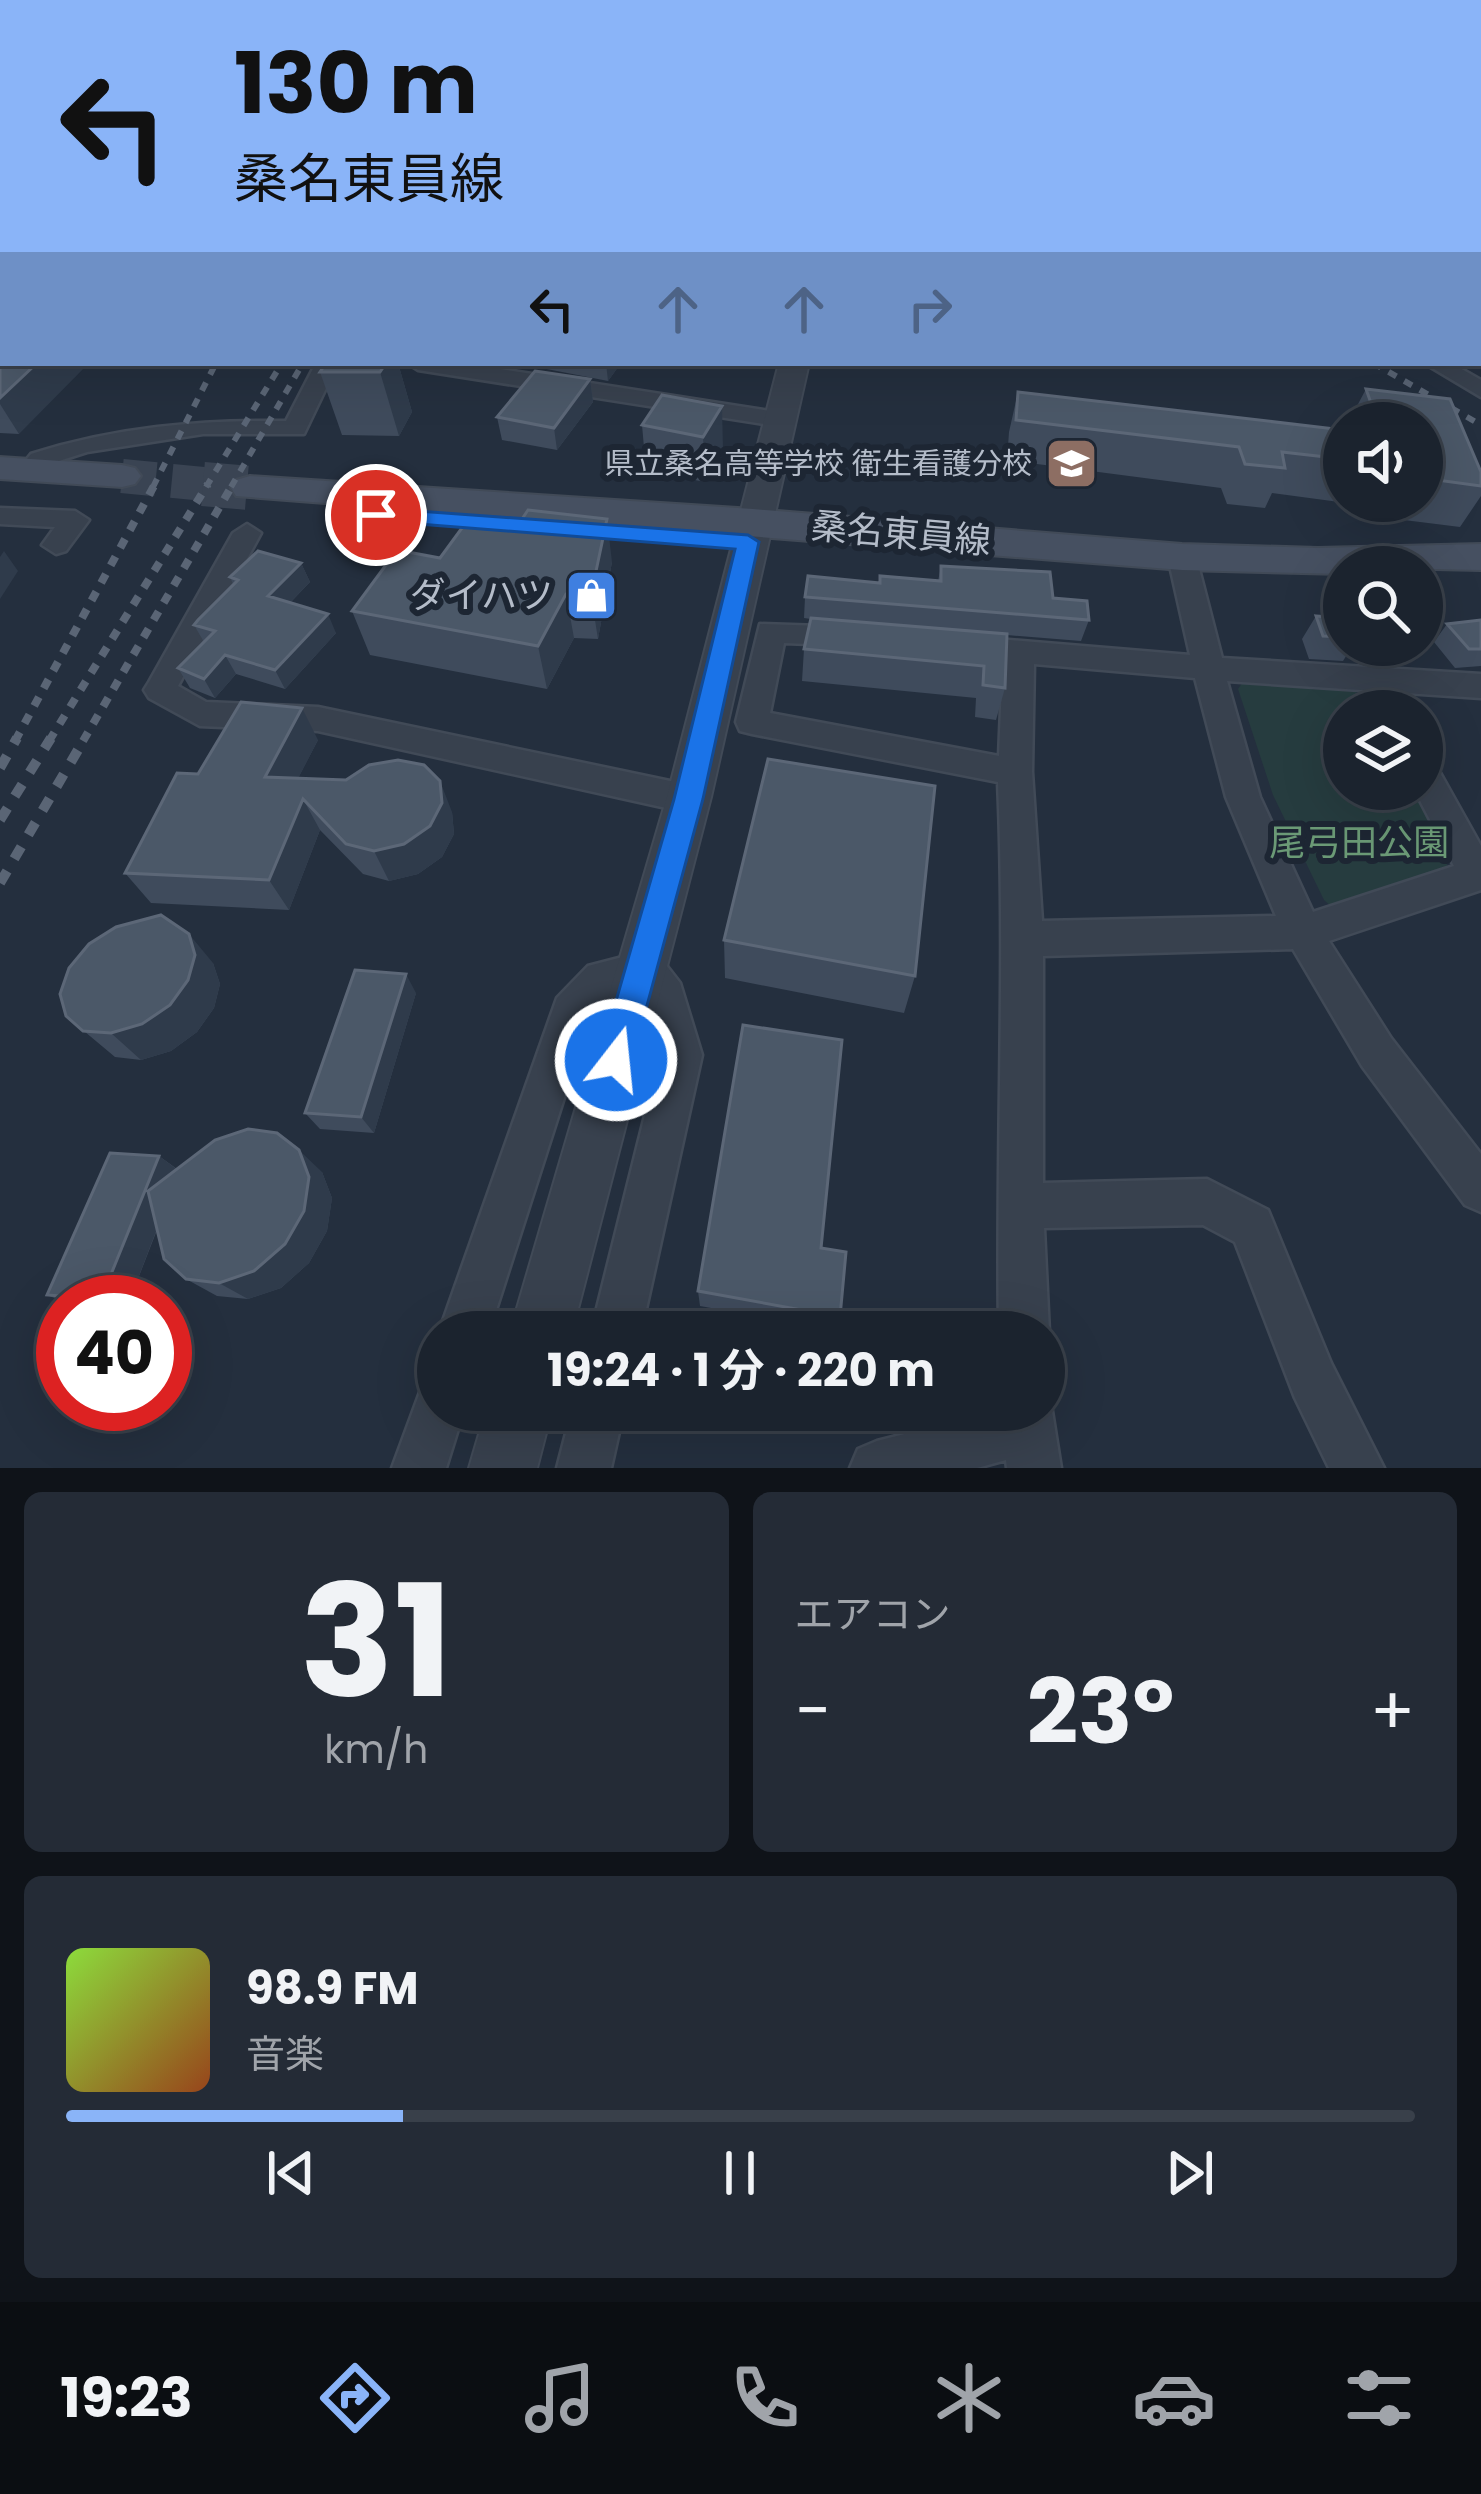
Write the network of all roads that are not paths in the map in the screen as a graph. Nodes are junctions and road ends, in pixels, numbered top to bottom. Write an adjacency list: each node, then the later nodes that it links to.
1 (326, 366): 8 (street)
2 (437, 366): 7 (street)
3 (793, 366): 7 (street)
4 (1440, 366): 5 (street)
5 (1481, 390)
6 (336, 393): 8 (street)
7 (777, 419): 14 (street)
8 (289, 440): 9 (street)
9 (40, 459)
10 (0, 468): 11 (main road)
11 (0, 490)
12 (245, 509): 14 (main road, 桑名東員線); 29 (street)
13 (0, 516): 15 (street)
14 (750, 532): 17 (main road, 桑名東員線); 29 (street)
15 (56, 545)
16 (1481, 557): 17 (main road, 桑名東員線)
17 (1185, 568): 19 (main road, 桑名東員線); 24 (street)
18 (1481, 582): 20 (main road)
19 (1323, 583)
20 (1443, 583)
21 (884, 641): 28 (street)
22 (929, 645): 23 (street)
23 (1019, 652): 24 (street); 28 (street)
24 (1206, 667): 26 (street); 32 (street)
25 (1481, 686): 27 (street)
26 (1346, 690)
27 (1441, 690)
28 (1015, 772): 33 (street)
29 (688, 799): 34 (street)
30 (1443, 809): 31 (street)
31 (1479, 874): 32 (street)
32 (1304, 932): 33 (street); 35 (street)
33 (1024, 939): 36 (street)
34 (642, 970): 37 (street); 38 (street); 39 (street)
35 (1481, 1189)
36 (1020, 1206): 40 (street); 49 (street)
37 (471, 1311)
38 (547, 1311)
39 (621, 1311)
40 (1023, 1311)
41 (431, 1431): 45 (street)
42 (513, 1431): 46 (street)
43 (593, 1431): 47 (street)
44 (1029, 1436): 48 (street)
45 (419, 1468)
46 (503, 1468)
47 (584, 1468)
48 (877, 1468)
49 (1357, 1468)

